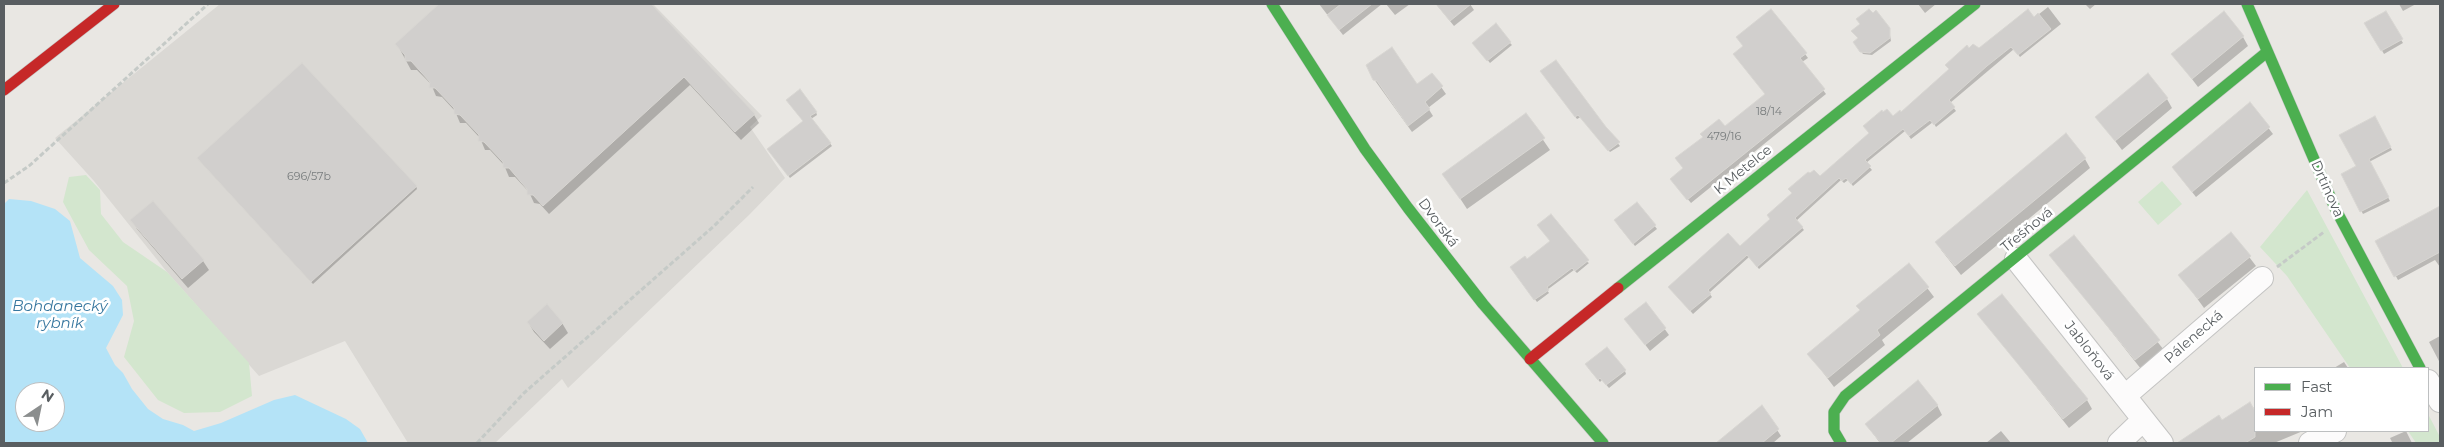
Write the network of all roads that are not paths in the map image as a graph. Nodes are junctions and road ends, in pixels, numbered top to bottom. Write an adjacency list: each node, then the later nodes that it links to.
1 (114, 4): 6 (street)
2 (1272, 4): 9 (street, Dvorská)
3 (1975, 4): 9 (street, K Metelce)
4 (2246, 4): 5 (street, Drtinova)
5 (2267, 52): 7 (street, Třešňová); 10 (street, Drtinova)
6 (4, 90)
7 (2016, 259): 12 (street, Jabloňová); 17 (street, Třešňová)
8 (2262, 278): 12 (street, Pálenecká)
9 (1530, 359): 16 (street, Dvorská)
10 (2419, 367)
11 (2429, 383): 13 (street)
12 (2125, 396): 14 (street, Jabloňová)
13 (2440, 401)
14 (2144, 420): 18 (street); 19 (street, Jabloňová)
15 (2333, 432): 20 (street)
16 (1603, 443)
17 (1841, 443)
18 (2119, 443)
19 (2162, 443)
20 (2310, 443)

